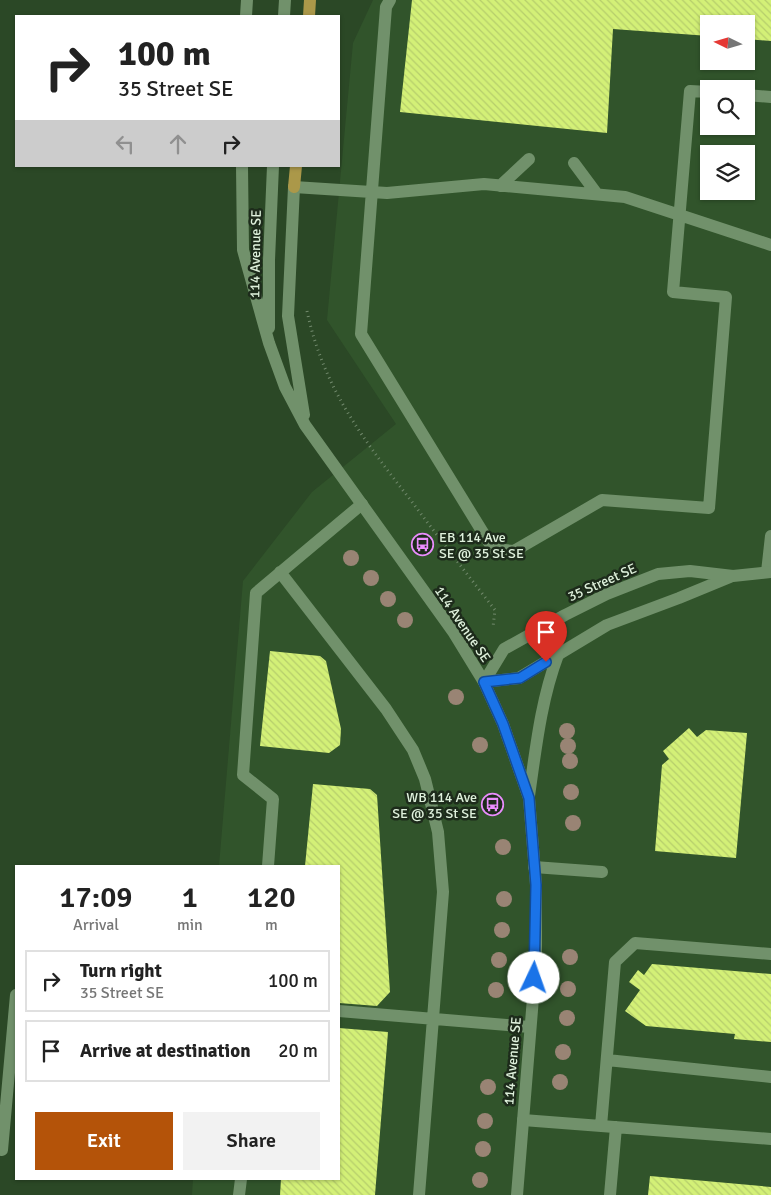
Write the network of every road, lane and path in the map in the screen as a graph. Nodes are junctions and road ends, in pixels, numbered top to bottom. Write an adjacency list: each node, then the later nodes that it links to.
1 (247, 0): 5 (main road)
2 (285, 0): 6 (main road)
3 (310, 0): 7 (main road)
4 (390, 0): 18 (main road)
5 (246, 15)
6 (284, 15)
7 (309, 15)
8 (700, 92): 20 (main road)
9 (769, 94): 10 (main road)
10 (755, 95)
11 (529, 159): 16 (main road)
12 (574, 163): 19 (main road)
13 (242, 167): 23 (main road, 114 Avenue SE)
14 (273, 167): 23 (main road, 114 Avenue SE)
15 (296, 167): 17 (main road)
16 (500, 186): 18 (main road); 19 (main road)
17 (294, 187): 18 (main road); 24 (main road)
18 (373, 193): 20 (main road)
19 (597, 194): 20 (main road)
20 (680, 215): 21 (main road)
21 (771, 245)
22 (305, 304): 30 (path)
23 (269, 343): 24 (main road, 114 Avenue SE)
24 (306, 425): 25 (main road, 114 Avenue SE)
25 (362, 504): 27 (main road); 32 (main road, 114 Avenue SE)
26 (771, 536): 28 (main road)
27 (280, 572): 34 (main road); 40 (main road)
28 (769, 572): 29 (main road, 35 Street SE)
29 (733, 576): 31 (main road, 35 Street SE); 32 (main road, 35 Street SE)
30 (493, 627)
31 (558, 655): 32 (main road, 35 Street SE); 33 (main road)
32 (484, 682): 33 (main road, 114 Avenue SE)
33 (529, 798): 35 (main road, 114 Avenue SE)
34 (268, 865)
35 (534, 867): 36 (main road); 41 (main road, 114 Avenue SE)
36 (602, 872)
37 (771, 954): 43 (main road)
38 (15, 1000): 42 (main road)
39 (340, 1011): 40 (main road)
40 (433, 1020): 41 (main road); 52 (main road)
41 (530, 1026): 45 (main road, 114 Avenue SE)
42 (6, 1048): 49 (main road)
43 (607, 1060): 44 (main road); 46 (main road)
44 (771, 1077)
45 (523, 1120): 46 (main road); 53 (main road, 114 Avenue SE)
46 (601, 1126): 47 (main road)
47 (616, 1127): 48 (main road); 54 (main road)
48 (771, 1139)
49 (2, 1150)
50 (240, 1180): 51 (main road)
51 (239, 1195)
52 (419, 1195)
53 (517, 1195)
54 (610, 1195)

